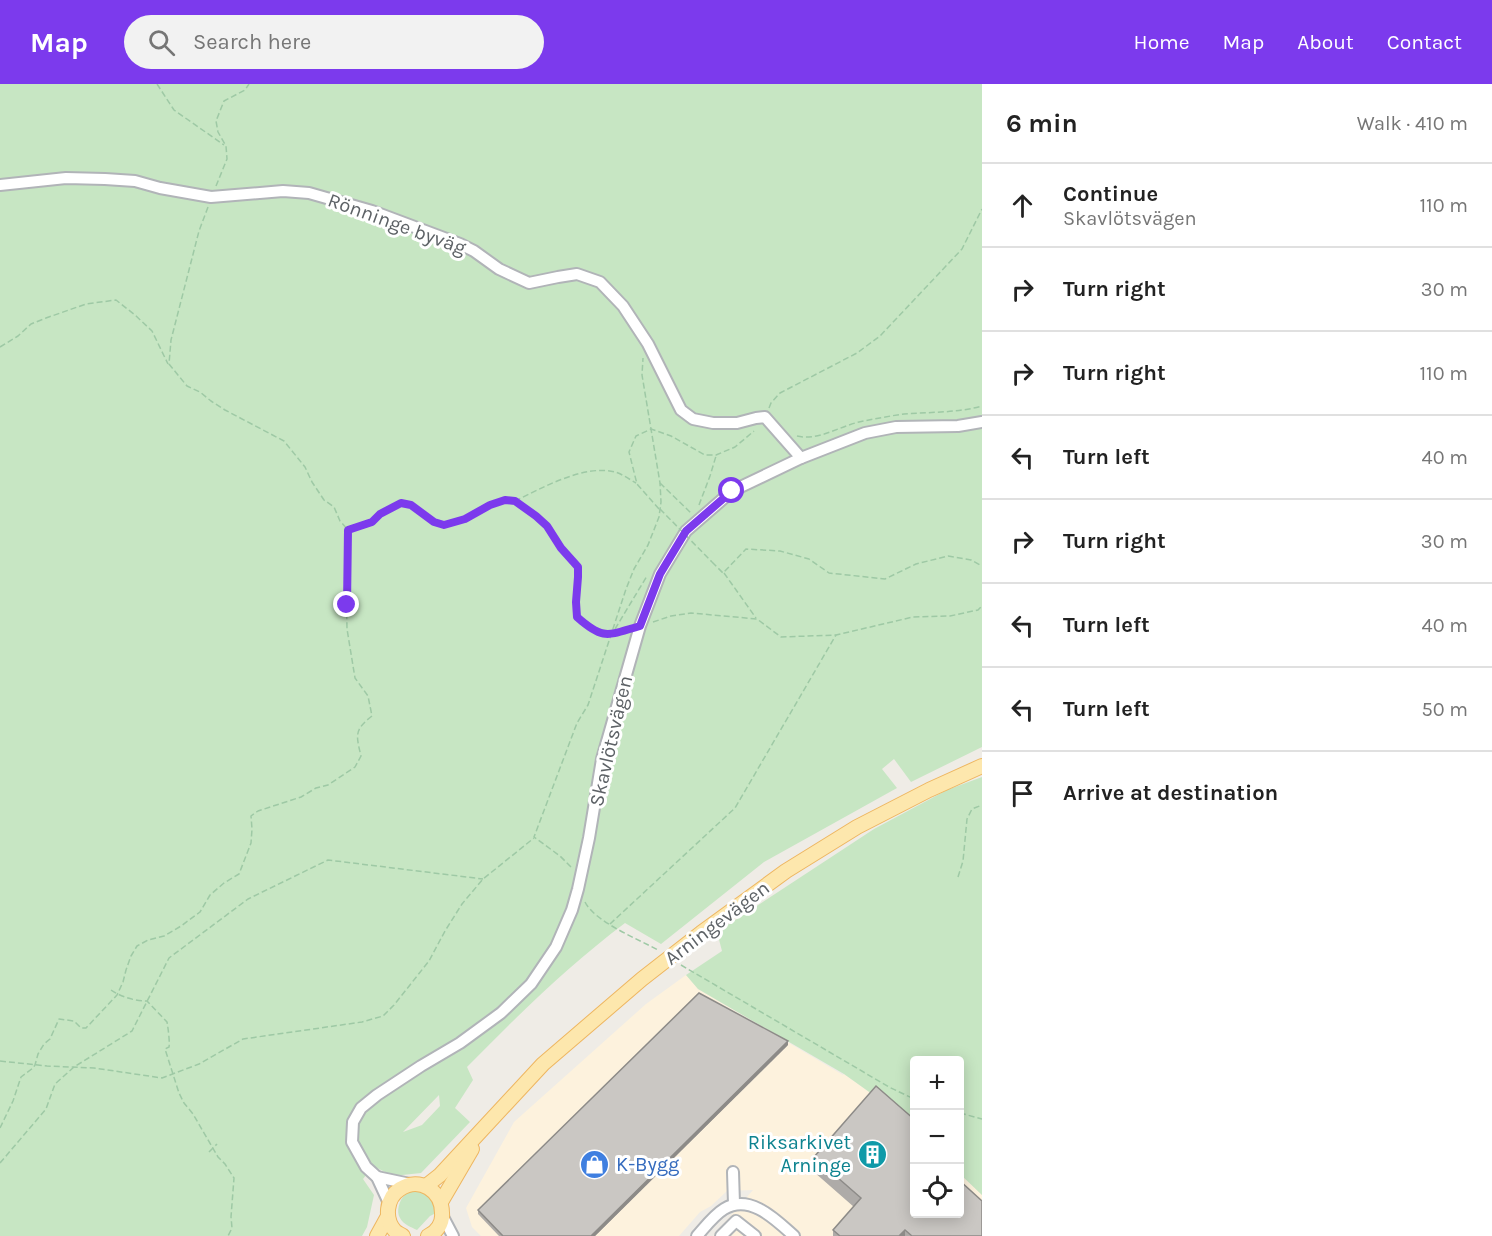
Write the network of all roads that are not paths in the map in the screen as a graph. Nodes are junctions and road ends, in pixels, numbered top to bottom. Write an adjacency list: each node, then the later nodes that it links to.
1 (0, 184): 3 (street, Rönninge byväg)
2 (982, 422): 3 (street, Skavlötsvägen)
3 (801, 458): 7 (street, Skavlötsvägen)
4 (982, 766): 5 (main road, Arningevägen)
5 (485, 1126): 9 (main road, Arningevägen); 10 (main road, Arningevägen)
6 (732, 1172): 11 (street)
7 (377, 1177): 8 (street); 12 (street, Skavlötsvägen)
8 (410, 1184): 9 (main road); 12 (main road)
9 (426, 1186): 10 (main road)
10 (441, 1202): 13 (main road)
11 (734, 1204): 14 (street); 20 (street)
12 (388, 1210): 16 (main road); 17 (main road)
13 (443, 1217): 18 (main road); 19 (street)
14 (783, 1227): 22 (street); 23 (street)
15 (750, 1234): 21 (street)
16 (377, 1236)
17 (403, 1236)
18 (428, 1236)
19 (453, 1236)
20 (697, 1236)
21 (721, 1236)
22 (776, 1236)
23 (794, 1236)

